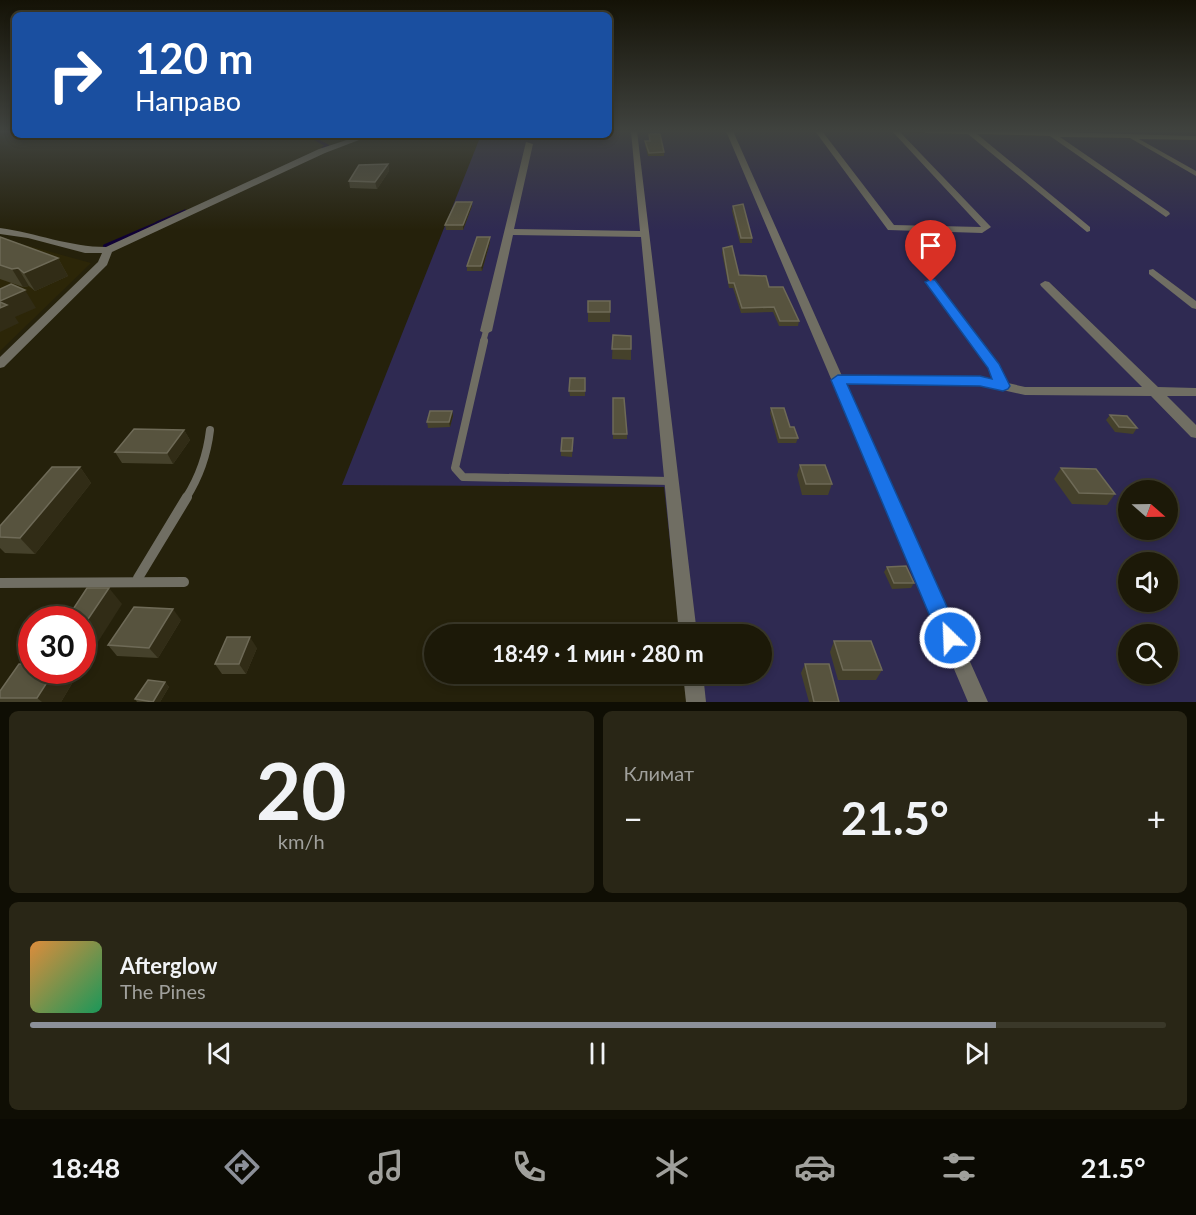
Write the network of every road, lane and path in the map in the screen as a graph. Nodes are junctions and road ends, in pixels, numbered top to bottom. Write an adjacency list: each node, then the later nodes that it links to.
1 (294, 164): 16 (street)
2 (524, 164): 14 (street)
3 (637, 164): 15 (street)
4 (743, 164): 23 (street)
5 (843, 164): 6 (street)
6 (926, 164)
7 (1008, 164): 12 (street)
8 (1095, 164): 11 (street)
9 (1178, 164): 10 (street)
10 (1196, 174)
11 (1166, 213)
12 (1087, 229)
13 (0, 231): 16 (street)
14 (508, 232): 15 (street); 21 (street)
15 (643, 234): 29 (street)
16 (108, 250): 22 (street)
17 (1153, 272): 20 (street)
18 (931, 282): 24 (street)
19 (1046, 284): 25 (street)
20 (1196, 306)
21 (486, 331): 29 (lane)
22 (0, 364)
23 (838, 380): 24 (street); 36 (street)
24 (1003, 386): 25 (street)
25 (1152, 392): 26 (street); 28 (street)
26 (1196, 392)
27 (210, 430): 30 (lane)
28 (1196, 433)
29 (670, 481): 33 (street)
30 (138, 578)
31 (184, 582): 32 (lane)
32 (0, 583)
33 (687, 624)
34 (694, 684): 35 (street)
35 (696, 702)
36 (978, 702)

